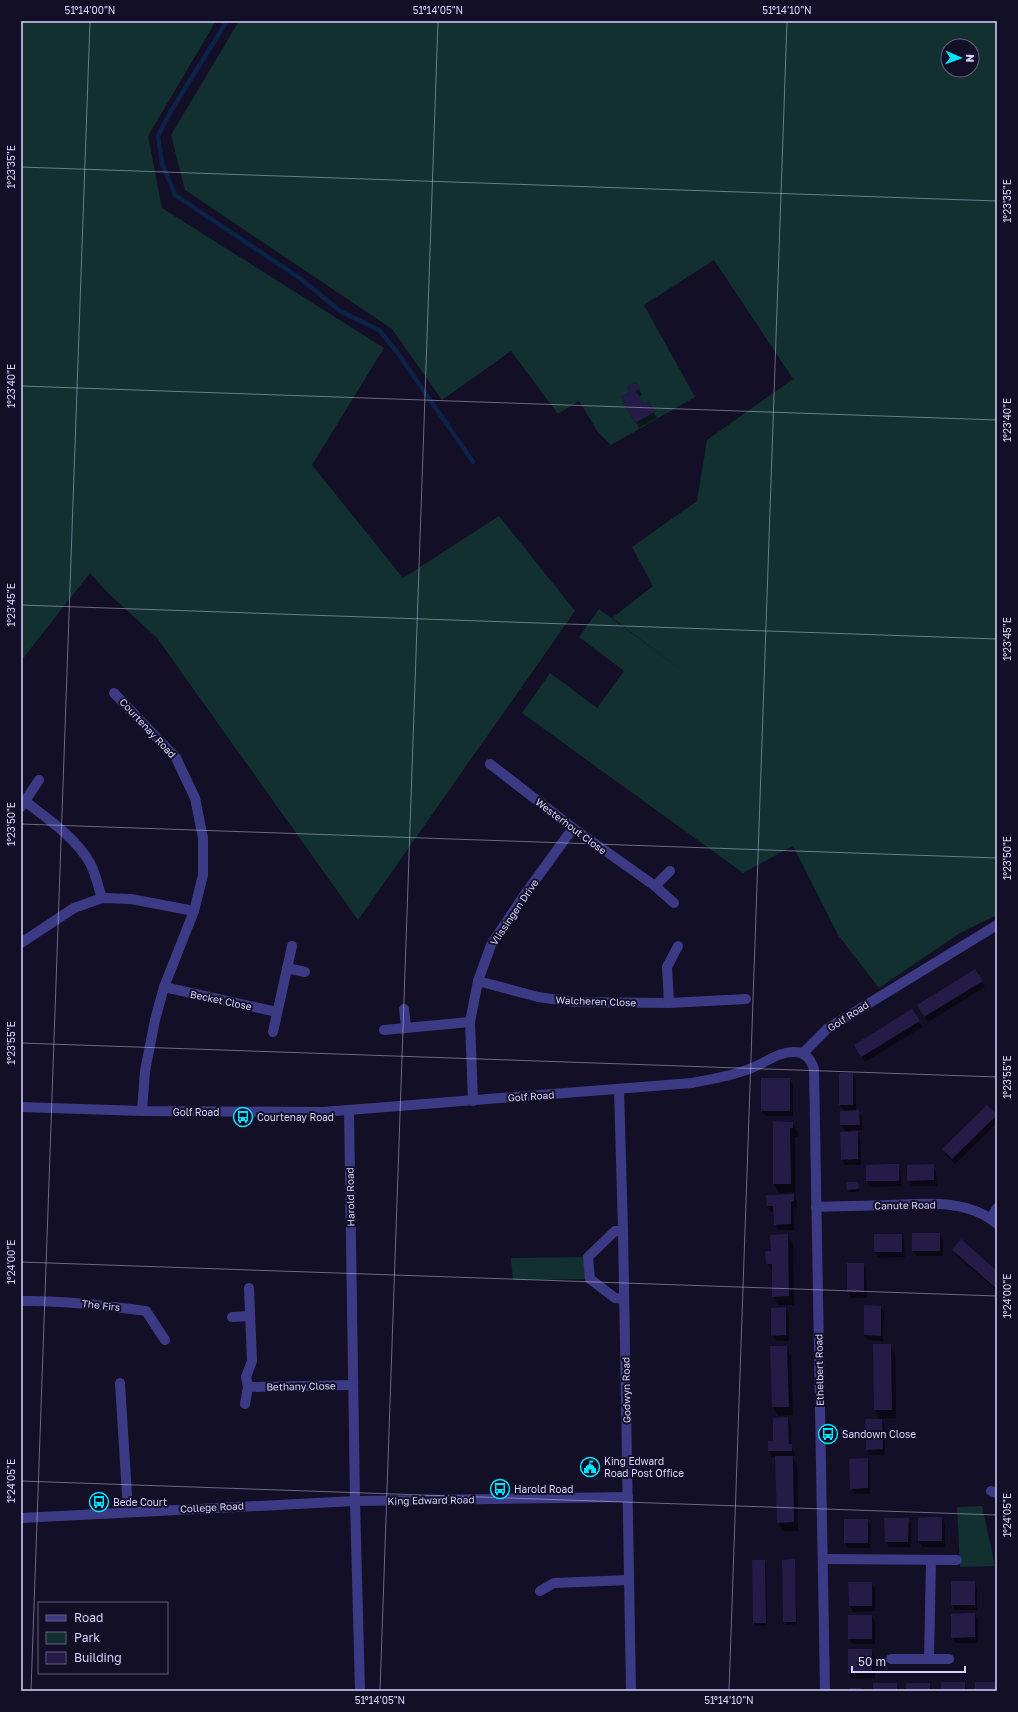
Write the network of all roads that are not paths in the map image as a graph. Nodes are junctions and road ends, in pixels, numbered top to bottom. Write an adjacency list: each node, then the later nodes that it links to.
1 (114, 693): 10 (street, Courtenay Road)
2 (490, 764): 5 (street, Westerhout Close)
3 (39, 780): 4 (street)
4 (23, 804): 8 (street)
5 (573, 828): 7 (street, Westerhout Close); 17 (street, Vlissingen Drive)
6 (670, 871): 7 (street)
7 (654, 886): 9 (street, Westerhout Close)
8 (102, 898): 10 (street); 12 (street)
9 (674, 903)
10 (194, 911): 18 (street, Courtenay Road)
11 (997, 925): 27 (street, Golf Road)
12 (21, 942)
13 (292, 946): 15 (street)
14 (678, 946): 20 (street)
15 (287, 968): 16 (street); 22 (street)
16 (305, 972)
17 (478, 981): 20 (street, Walcheren Close); 23 (street, Vlissingen Drive)
18 (164, 987): 22 (street, Becket Close); 31 (street, Courtenay Road)
19 (746, 999): 20 (street, Walcheren Close)
20 (669, 1003)
21 (404, 1009): 24 (street)
22 (277, 1012): 26 (street)
23 (470, 1022): 24 (street); 29 (street, Vlissingen Drive)
24 (406, 1028): 25 (street)
25 (384, 1030)
26 (273, 1032)
27 (803, 1053): 28 (street, Golf Road); 33 (street, Ethelbert Road)
28 (619, 1089): 29 (street, Golf Road); 36 (street, Godwyn Road)
29 (473, 1101): 32 (street, Golf Road)
30 (21, 1107): 31 (street, Golf Road)
31 (142, 1111): 32 (street, Golf Road)
32 (349, 1111): 44 (street, Harold Road)
33 (816, 1207): 35 (street, Canute Road); 51 (street, Ethelbert Road)
34 (997, 1208): 35 (street, Canute Road)
35 (994, 1221)
36 (623, 1231): 38 (street, Godwyn Road); 38 (street)
37 (249, 1288): 40 (street)
38 (624, 1299): 47 (street, Godwyn Road)
39 (21, 1300): 42 (street, The Firs)
40 (250, 1316): 41 (street); 45 (street)
41 (232, 1317)
42 (166, 1340)
43 (120, 1383): 49 (street)
44 (353, 1385): 45 (street, Bethany Close); 48 (street, Harold Road)
45 (248, 1387): 46 (street)
46 (245, 1404)
47 (628, 1497): 48 (street, King Edward Road); 54 (street, Godwyn Road)
48 (355, 1501): 49 (street, College Road); 59 (street, Harold Road)
49 (128, 1511): 50 (street, College Road)
50 (21, 1518)
51 (823, 1559): 52 (street); 61 (street, Ethelbert Road)
52 (932, 1560): 53 (street); 57 (street)
53 (957, 1560)
54 (629, 1580): 55 (street); 60 (street, Godwyn Road)
55 (540, 1591)
56 (891, 1659): 57 (street)
57 (929, 1659): 58 (street)
58 (949, 1659)
59 (360, 1691)
60 (631, 1691)
61 (825, 1691)

